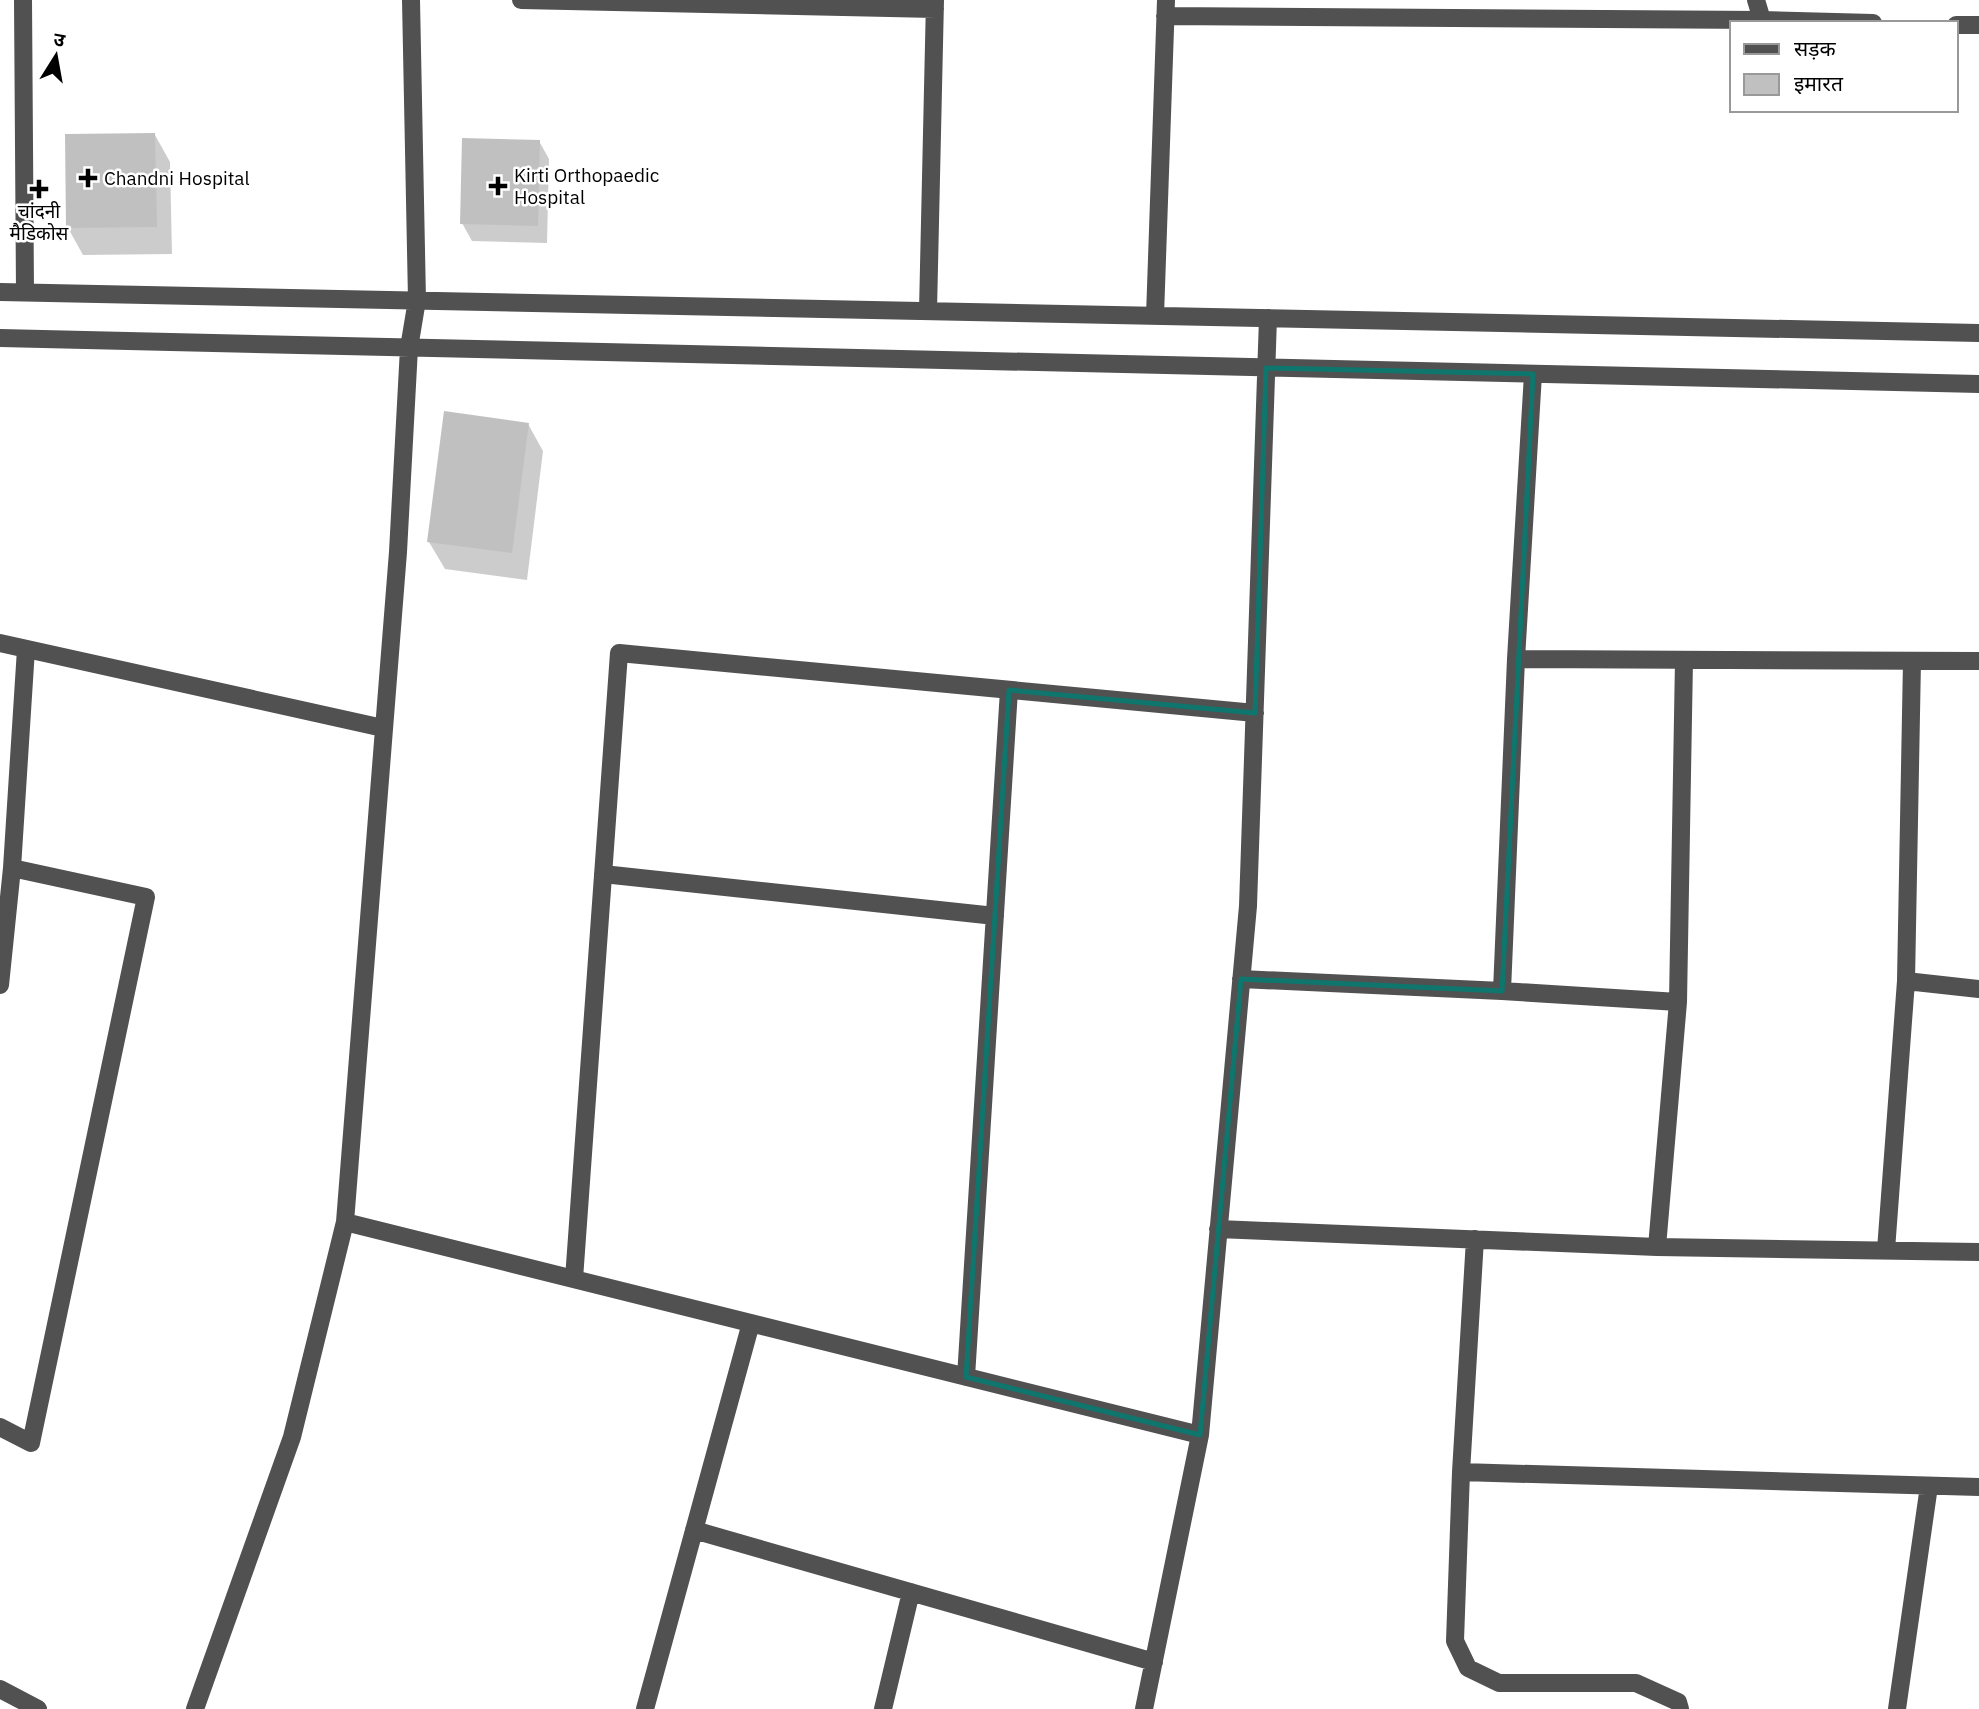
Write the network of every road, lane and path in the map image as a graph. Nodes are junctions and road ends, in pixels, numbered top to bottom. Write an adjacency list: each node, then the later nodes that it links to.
1 (23, 0): 14 (street)
2 (411, 0): 15 (street)
3 (521, 0): 5 (street)
4 (1756, 0): 9 (street)
5 (605, 1): 6 (street)
6 (739, 2): 7 (street)
7 (935, 5): 16 (street)
8 (1165, 8): 9 (street); 17 (street)
9 (1762, 20): 10 (street)
10 (1799, 21)
11 (1958, 25): 12 (street)
12 (1979, 25)
13 (0, 292): 14 (street)
14 (25, 292): 15 (street)
15 (417, 300): 16 (street); 21 (street)
16 (928, 311): 17 (street)
17 (1155, 316): 18 (street)
18 (1268, 318): 19 (street); 22 (street)
19 (1979, 333)
20 (0, 338): 21 (street)
21 (409, 348): 22 (street); 33 (street)
22 (1266, 368): 23 (street); 32 (street)
23 (1533, 374): 24 (street); 27 (street)
24 (1979, 384)
25 (0, 643): 26 (street)
26 (26, 649): 33 (street); 34 (street)
27 (1516, 659): 28 (street); 41 (street)
28 (1684, 660): 29 (street); 42 (street)
29 (1912, 661): 30 (street); 38 (street)
30 (1979, 661)
31 (1009, 690): 32 (street); 35 (street); 36 (street)
32 (1255, 713): 37 (street)
33 (383, 728): 43 (street)
34 (12, 868): 39 (street); 52 (street)
35 (603, 874): 36 (street); 49 (street)
36 (995, 916): 51 (street)
37 (1241, 979): 41 (street); 44 (street)
38 (1906, 981): 40 (street); 47 (street)
39 (0, 985)
40 (1979, 989)
41 (1502, 991): 42 (street)
42 (1678, 1002): 46 (street)
43 (345, 1222): 49 (street); 62 (street)
44 (1218, 1229): 45 (street); 53 (street)
45 (1475, 1240): 46 (street); 54 (street)
46 (1657, 1247): 47 (street)
47 (1886, 1250): 48 (street)
48 (1979, 1252)
49 (574, 1279): 50 (street)
50 (751, 1323): 51 (street); 57 (street)
51 (966, 1377): 53 (street)
52 (0, 1427)
53 (1199, 1436): 59 (street)
54 (1461, 1472): 55 (street); 66 (street)
55 (1929, 1486): 56 (street); 67 (street)
56 (1979, 1487)
57 (694, 1530): 58 (street); 63 (street)
58 (911, 1592): 59 (street); 64 (street)
59 (1154, 1662): 65 (street)
60 (3, 1697): 61 (street)
61 (38, 1709)
62 (195, 1709)
63 (645, 1709)
64 (883, 1709)
65 (1144, 1709)
66 (1680, 1709)
67 (1897, 1709)

